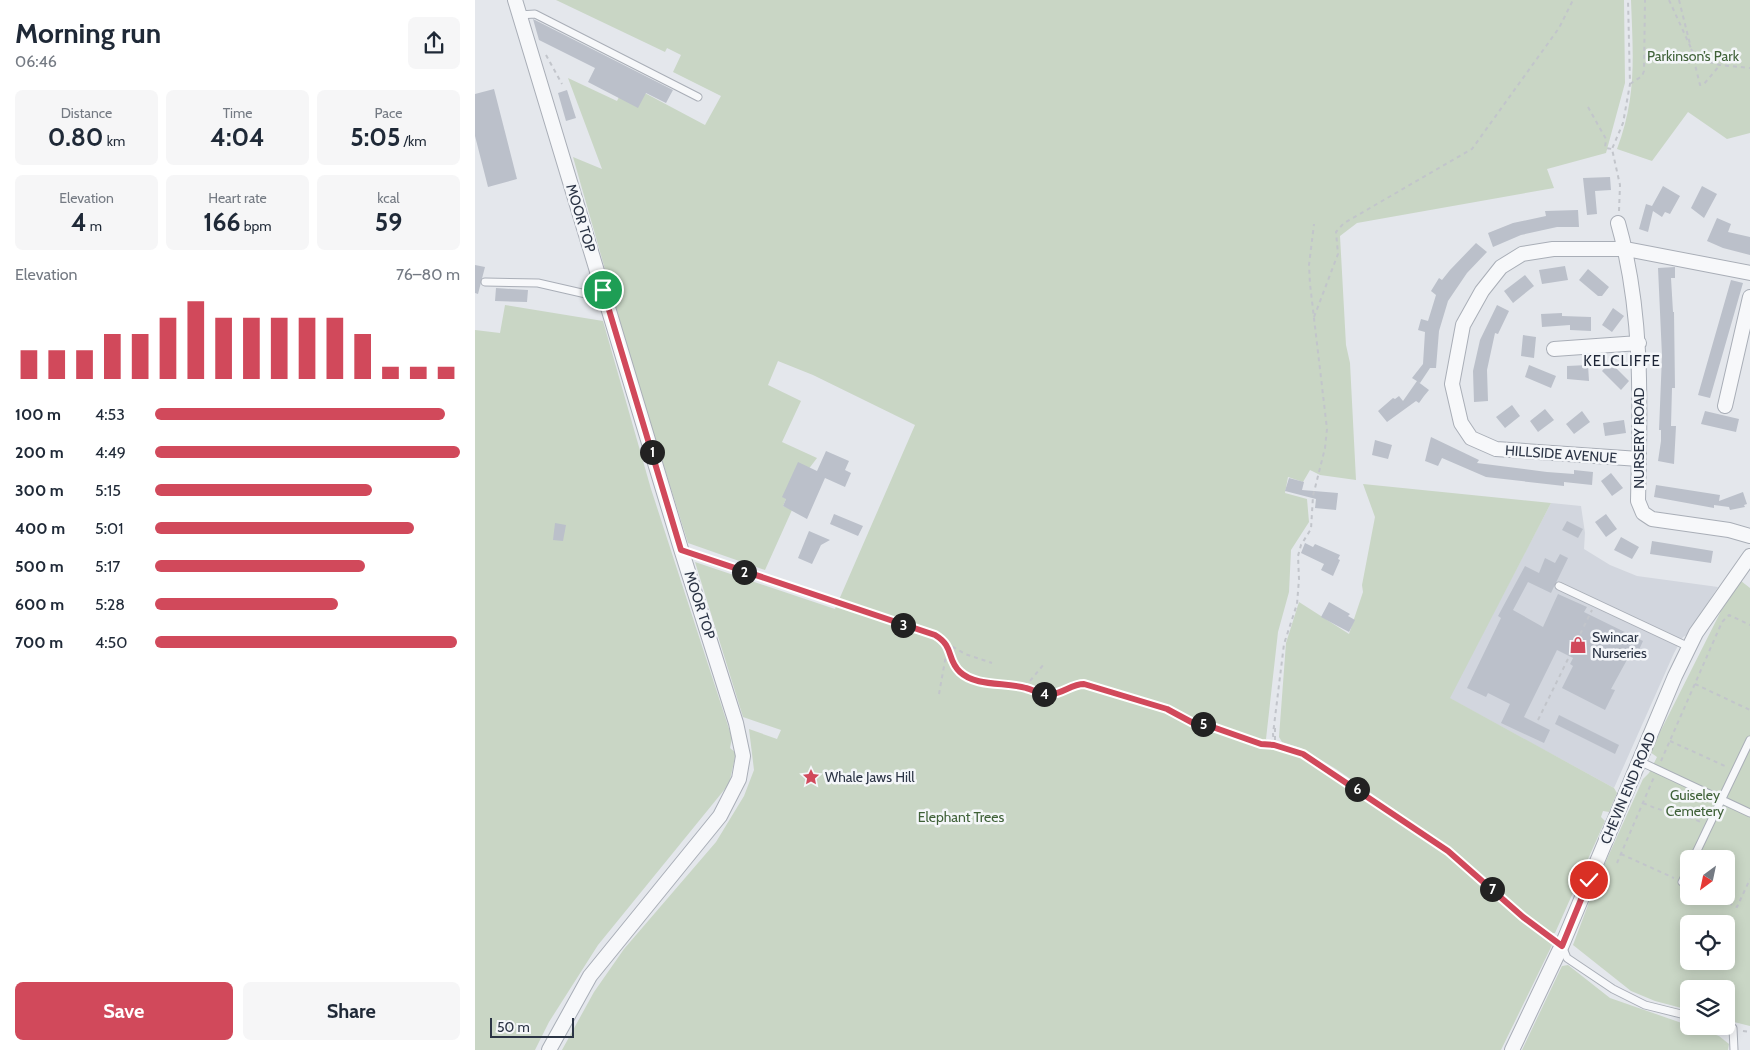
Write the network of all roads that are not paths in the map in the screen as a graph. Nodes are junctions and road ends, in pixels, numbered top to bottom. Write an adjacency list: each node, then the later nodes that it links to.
1 (515, 0): 2 (street, MOOR TOP)
2 (519, 15): 3 (lane); 8 (street, MOOR TOP)
3 (698, 96)
4 (1618, 223): 5 (street, NURSERY ROAD)
5 (1626, 249): 6 (street, HILLSIDE AVENUE); 10 (street, NURSERY ROAD); 13 (street, HILLSIDE AVENUE)
6 (1750, 273)
7 (485, 282): 8 (lane)
8 (603, 290): 26 (street, MOOR TOP)
9 (1750, 297): 12 (street)
10 (1639, 342): 11 (street); 13 (street, NURSERY ROAD)
11 (1554, 348)
12 (1725, 406)
13 (1639, 459): 14 (street, NURSERY ROAD)
14 (1750, 536)
15 (1750, 556): 17 (street, CHEVIN END ROAD)
16 (1559, 586): 17 (lane)
17 (1689, 647): 19 (street, CHEVIN END ROAD)
18 (1750, 740): 20 (lane)
19 (1639, 761): 20 (lane); 23 (street, CHEVIN END ROAD)
20 (1722, 800): 21 (lane); 22 (lane)
21 (1750, 813)
22 (1698, 850)
23 (1562, 946): 24 (lane); 27 (street, CHEVIN END ROAD)
24 (1680, 1014)
25 (1730, 1035): 28 (lane)
26 (549, 1050)
27 (1512, 1050)
28 (1733, 1050)

